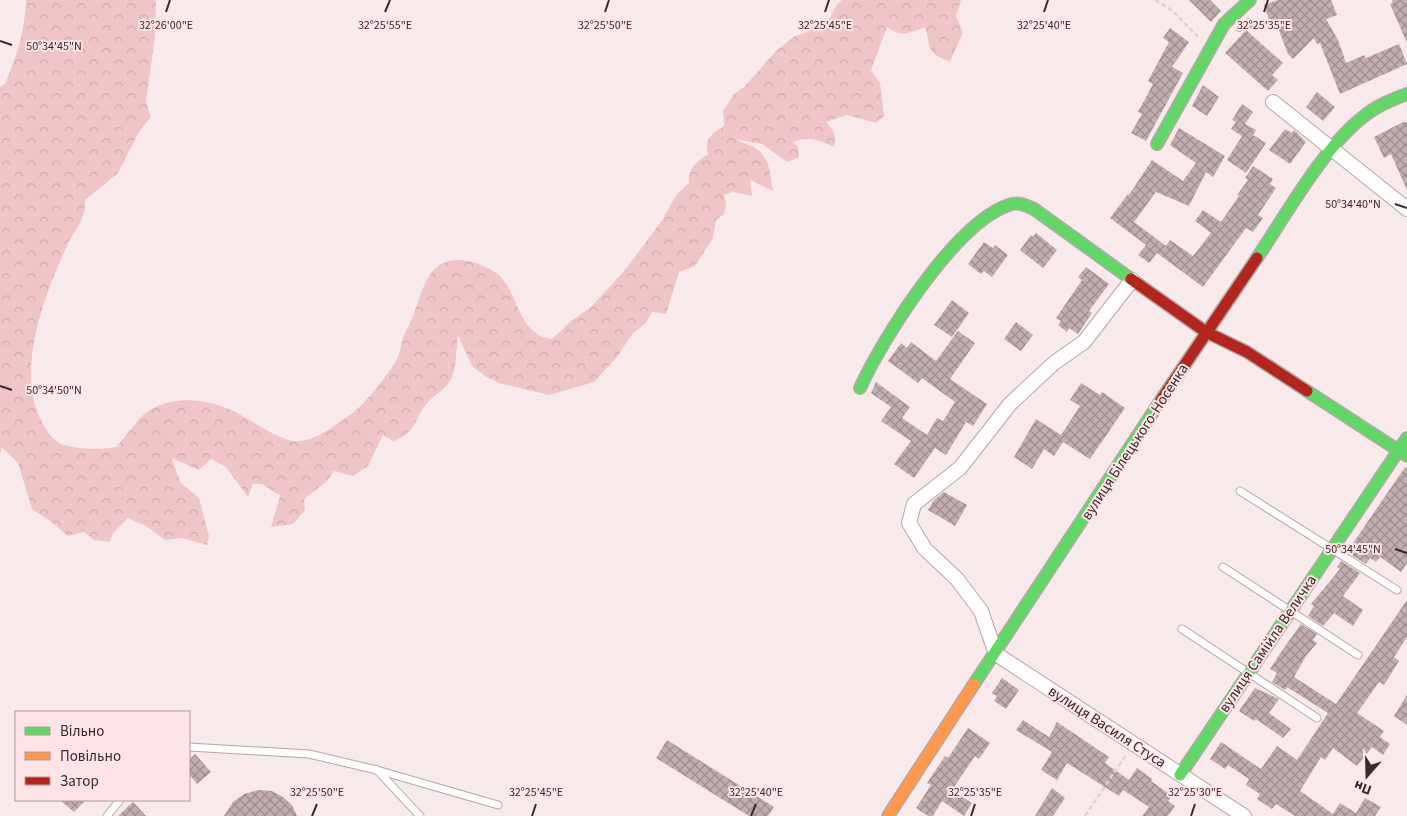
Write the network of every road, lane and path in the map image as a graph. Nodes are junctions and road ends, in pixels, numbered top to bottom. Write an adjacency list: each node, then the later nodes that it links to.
1 (1155, 0): 3 (path)
2 (1250, 0): 3 (street)
3 (1209, 50): 6 (street)
4 (1407, 94): 7 (street, вулиця Білецького-Носенка)
5 (1273, 102): 7 (street)
6 (1157, 144)
7 (1331, 148): 8 (street); 10 (street, вулиця Білецького-Носенка)
8 (1407, 209)
9 (1132, 280): 10 (street); 11 (street); 20 (street)
10 (1206, 332): 13 (street); 20 (street, вулиця Білецького-Носенка)
11 (860, 388)
12 (1407, 438): 13 (street, вулиця Самійла Величка)
13 (1403, 453): 15 (street, вулиця Самійла Величка)
14 (1240, 491): 15 (lane)
15 (1332, 548): 17 (lane); 18 (street, вулиця Самійла Величка)
16 (1223, 567): 18 (lane)
17 (1397, 590)
18 (1290, 611): 21 (lane); 22 (street, вулиця Самійла Величка)
19 (1182, 629): 22 (lane)
20 (996, 654): 24 (street, вулиця Василя Стуса); 34 (street, вулиця Білецького-Носенка)
21 (1358, 654)
22 (1248, 673): 23 (lane); 27 (street, вулиця Самійла Величка)
23 (1317, 718)
24 (1133, 744): 27 (street, вулиця Василя Стуса); 35 (path)
25 (190, 747): 26 (lane)
26 (377, 770): 29 (lane); 33 (lane)
27 (1180, 775): 36 (street, вулиця Василя Стуса)
28 (119, 801): 30 (lane)
29 (498, 805)
30 (114, 808): 31 (lane); 32 (lane)
31 (107, 816)
32 (112, 816)
33 (420, 816)
34 (888, 816)
35 (1085, 816)
36 (1244, 816)

